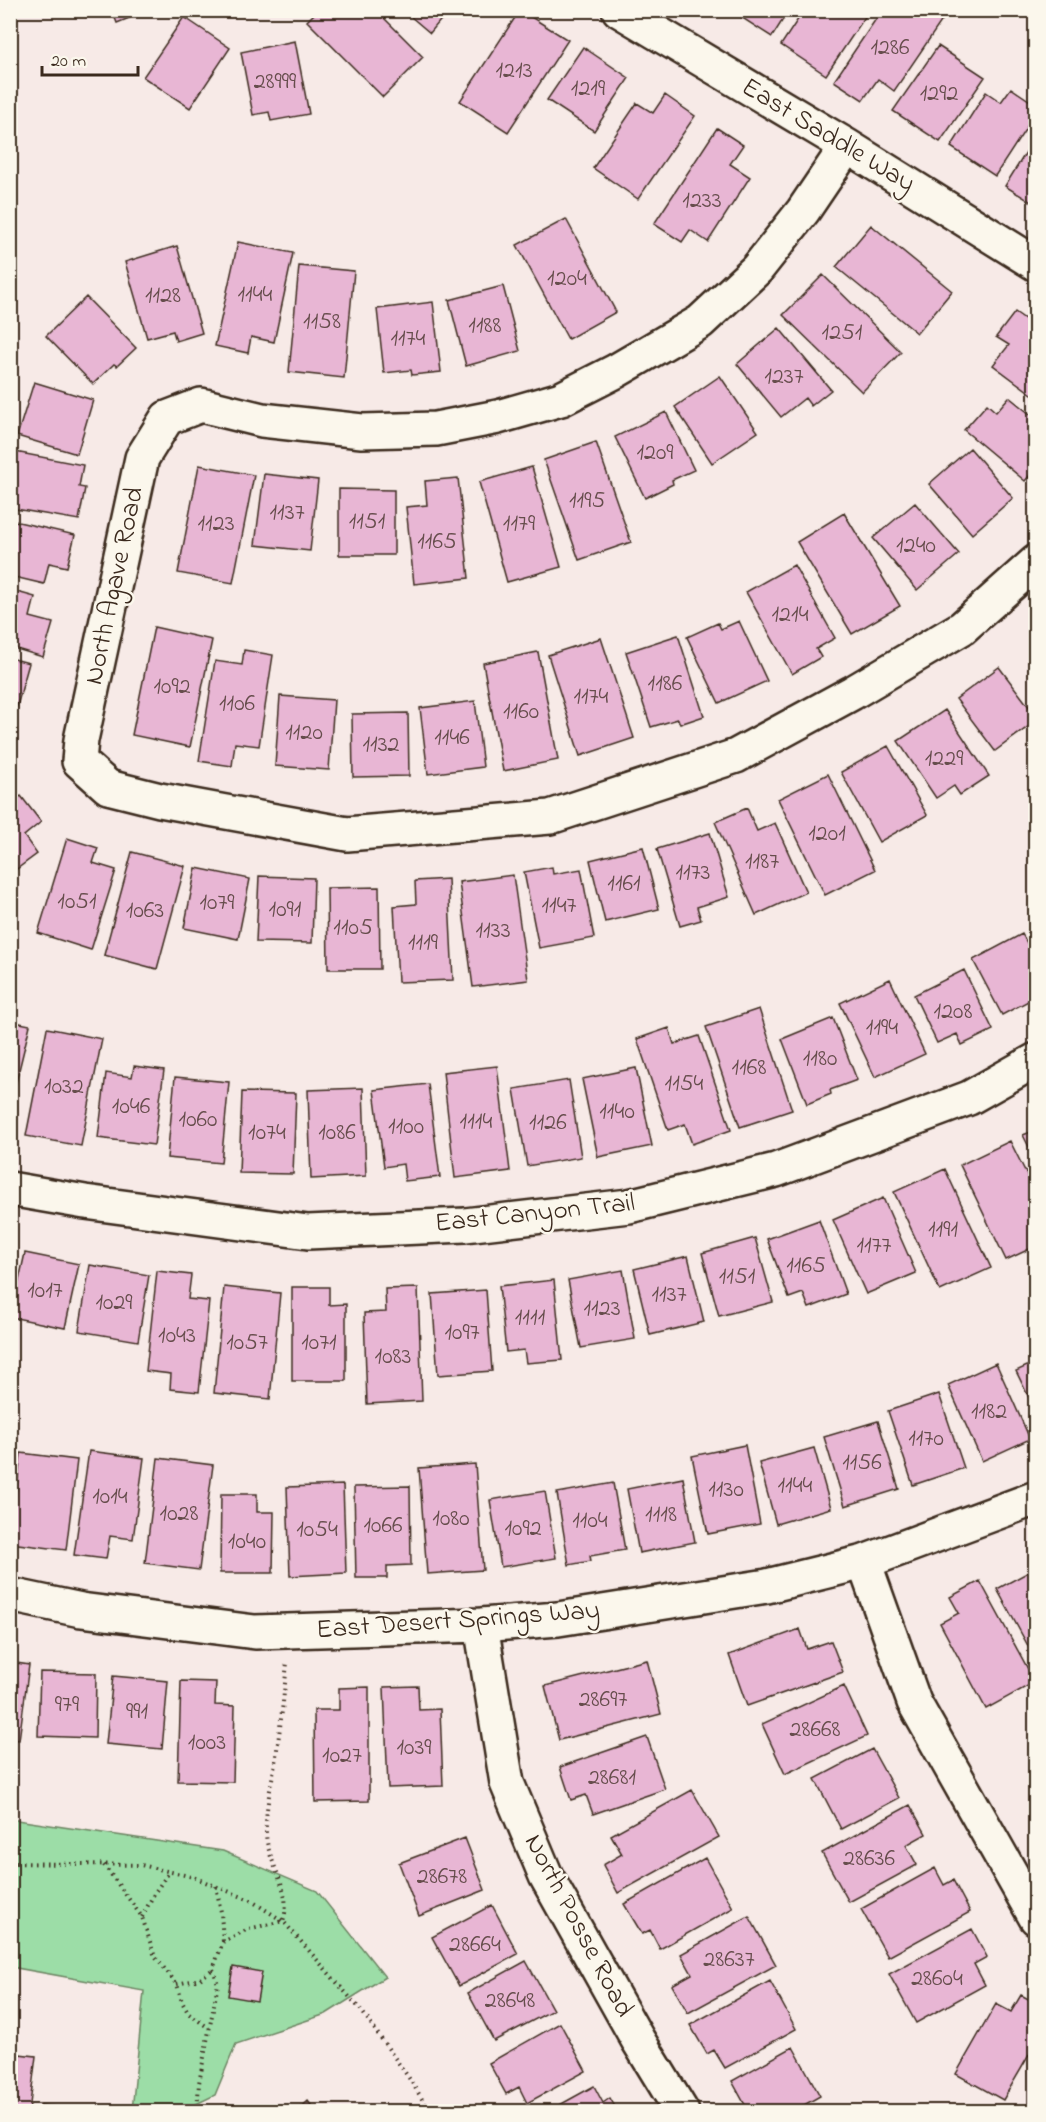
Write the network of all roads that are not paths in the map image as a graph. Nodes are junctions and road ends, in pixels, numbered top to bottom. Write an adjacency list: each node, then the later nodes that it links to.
1 (619, 10): 2 (street, East Saddle Way)
2 (847, 146): 3 (street, East Saddle Way); 4 (street, North Agave Road)
3 (1035, 264)
4 (1035, 562)
5 (1035, 1060): 6 (street, East Canyon Trail)
6 (10, 1189)
7 (1035, 1498): 8 (street, East Desert Springs Way)
8 (864, 1562): 10 (street, East Desert Springs Way); 11 (street)
9 (10, 1595): 10 (street, East Desert Springs Way)
10 (481, 1625): 12 (street, North Posse Road)
11 (1035, 1918)
12 (682, 2112)

